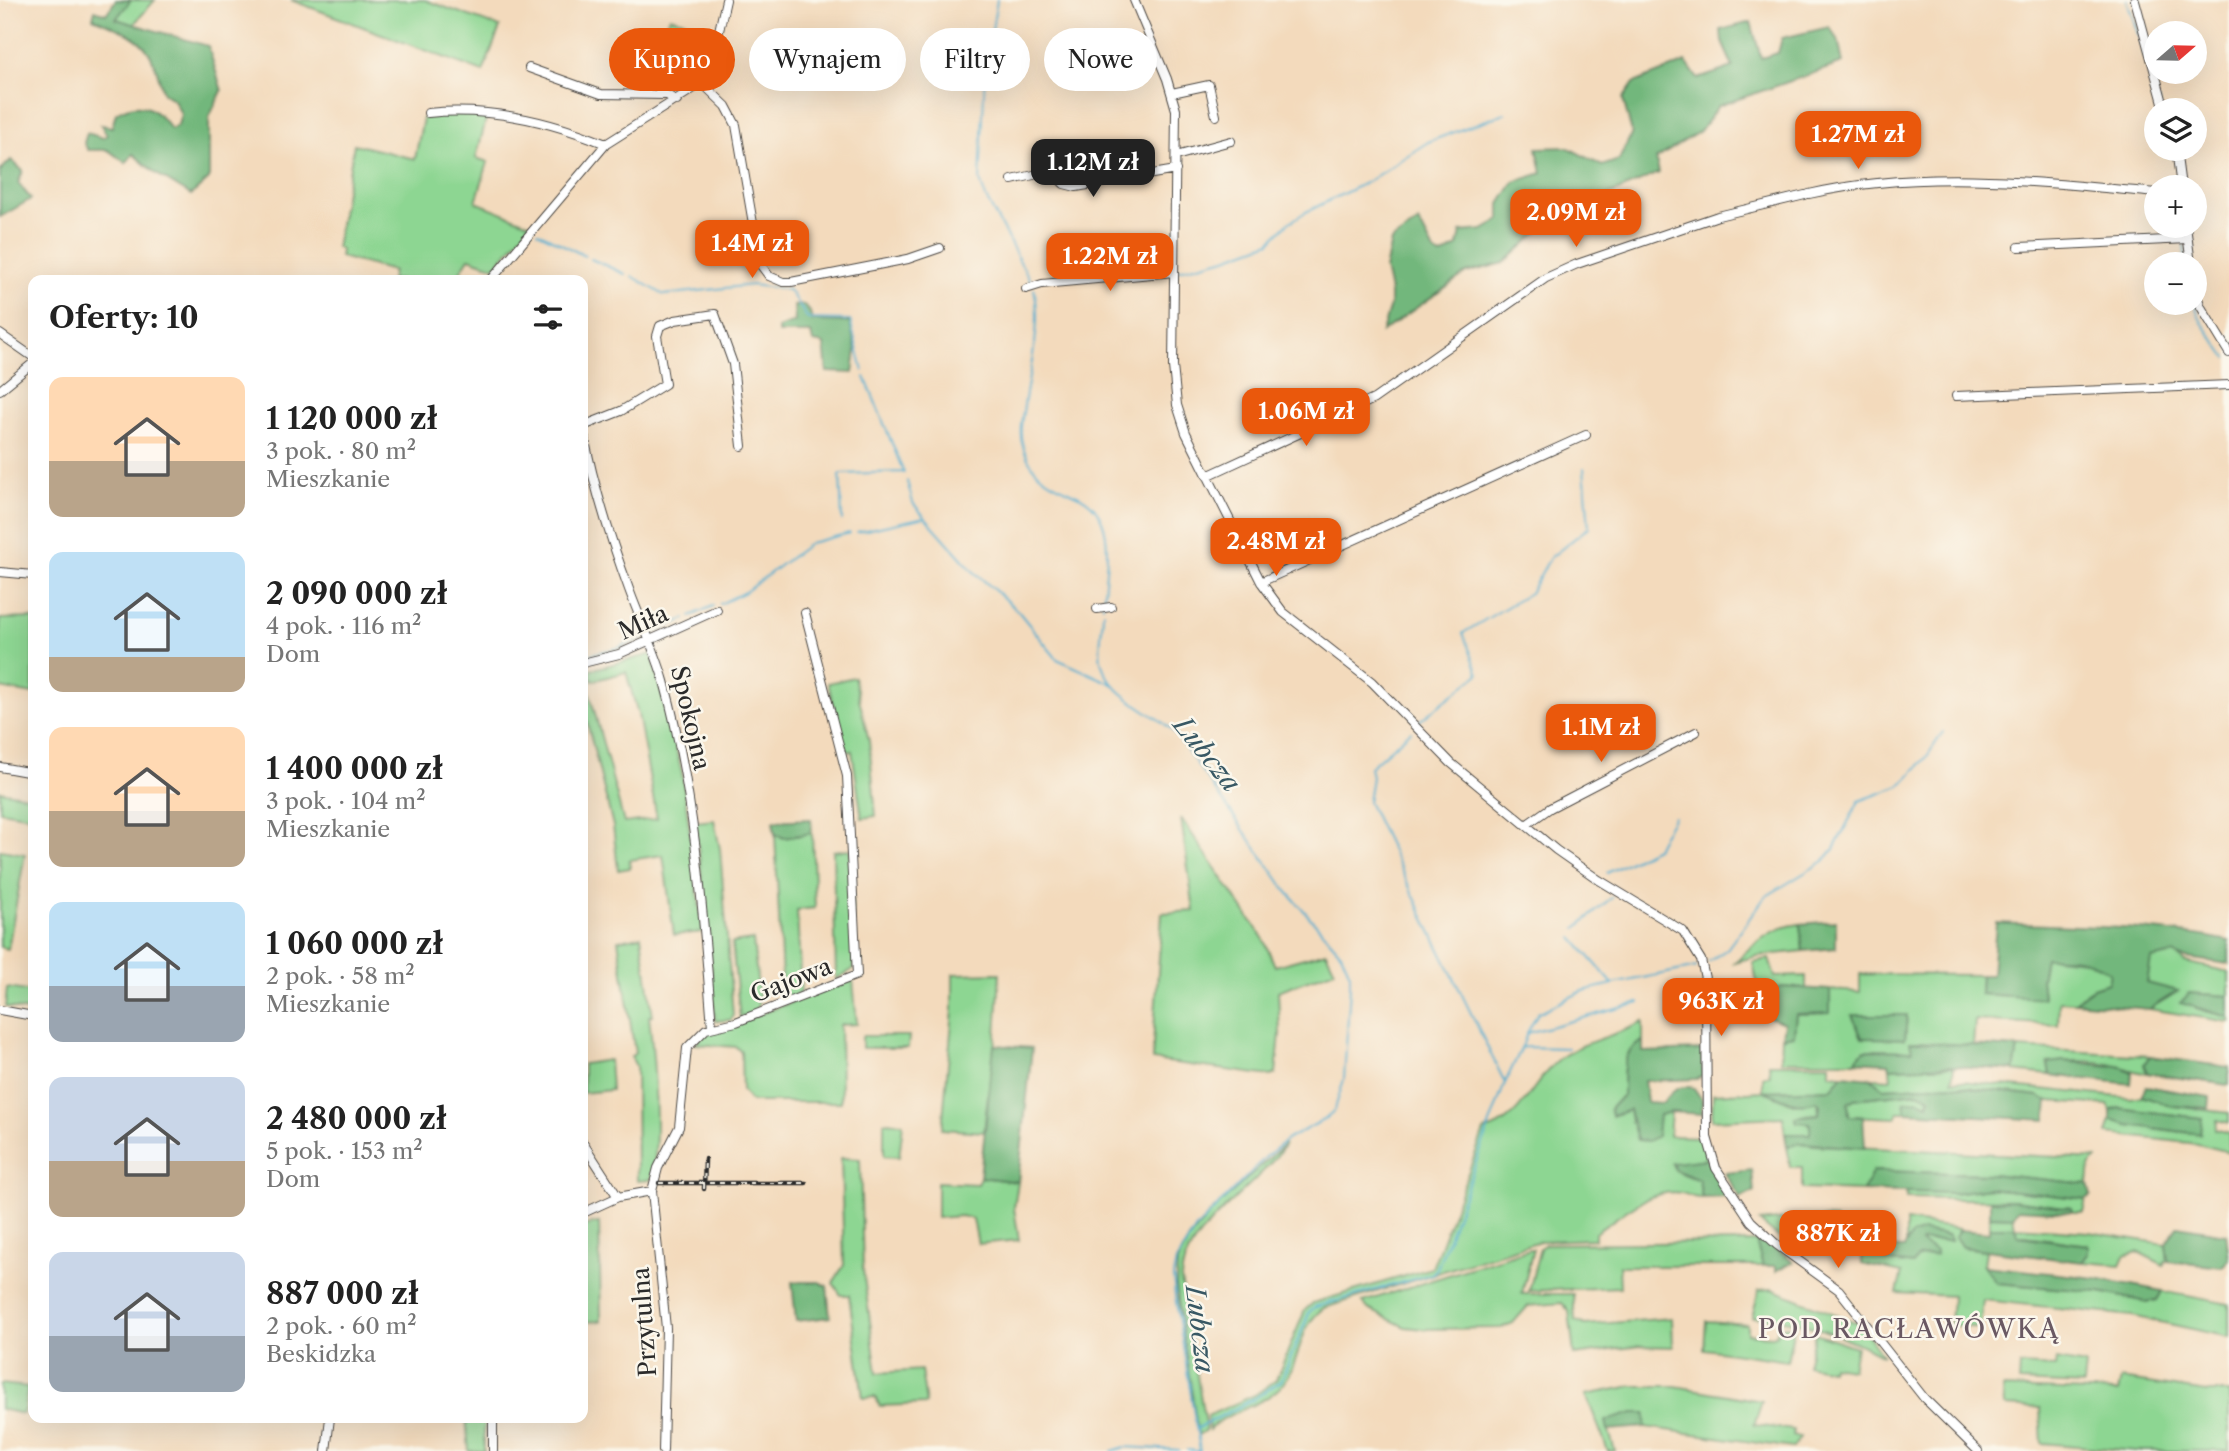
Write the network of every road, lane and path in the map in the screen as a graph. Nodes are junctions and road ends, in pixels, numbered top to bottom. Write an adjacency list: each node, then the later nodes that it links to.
1 (726, 0): 4 (street)
2 (1134, 0): 8 (street)
3 (2135, 0): 9 (street)
4 (720, 28)
5 (530, 68): 10 (street)
6 (691, 91): 10 (street)
7 (710, 91): 21 (street)
8 (1172, 93): 12 (street); 15 (street)
9 (2162, 98)
10 (677, 101): 14 (street)
11 (428, 113): 14 (street)
12 (1216, 116)
13 (1231, 141): 15 (street)
14 (606, 144): 24 (street)
15 (1176, 156): 16 (street)
16 (1176, 170): 17 (street); 23 (street)
17 (1013, 180)
18 (2144, 192): 39 (street)
19 (2188, 239): 20 (street); 22 (street)
20 (2019, 247)
21 (940, 248)
22 (2190, 252)
23 (1174, 272): 25 (street); 39 (street)
24 (495, 275)
25 (1026, 289)
26 (2205, 315): 29 (street)
27 (4, 337): 28 (street); 30 (street)
28 (0, 346)
29 (2229, 353)
30 (28, 354)
31 (28, 367): 33 (street)
32 (2229, 385): 34 (street)
33 (0, 390)
34 (1956, 396)
35 (588, 426): 37 (street)
36 (1586, 435): 42 (street)
37 (742, 446)
38 (588, 455): 47 (street, Spokojna)
39 (1207, 476): 42 (street)
40 (0, 572): 41 (street)
41 (28, 575)
42 (1261, 582): 52 (street)
43 (1111, 607): 44 (street)
44 (1097, 609)
45 (718, 610): 47 (street, Miła)
46 (805, 613): 55 (street, Gajowa)
47 (651, 640): 48 (street, Miła); 55 (street, Spokojna)
48 (588, 662)
49 (1696, 732): 52 (street)
50 (0, 766): 51 (street)
51 (28, 772)
52 (1526, 825): 65 (street)
53 (0, 1010): 54 (street)
54 (28, 1015)
55 (712, 1027): 57 (street, Gajowa)
56 (588, 1151): 58 (street)
57 (652, 1191): 58 (street); 64 (street, Przytulna)
58 (618, 1197): 59 (street)
59 (588, 1211)
60 (329, 1423): 62 (street)
61 (493, 1423): 63 (street)
62 (326, 1451)
63 (493, 1451)
64 (663, 1451)
65 (1978, 1451)

